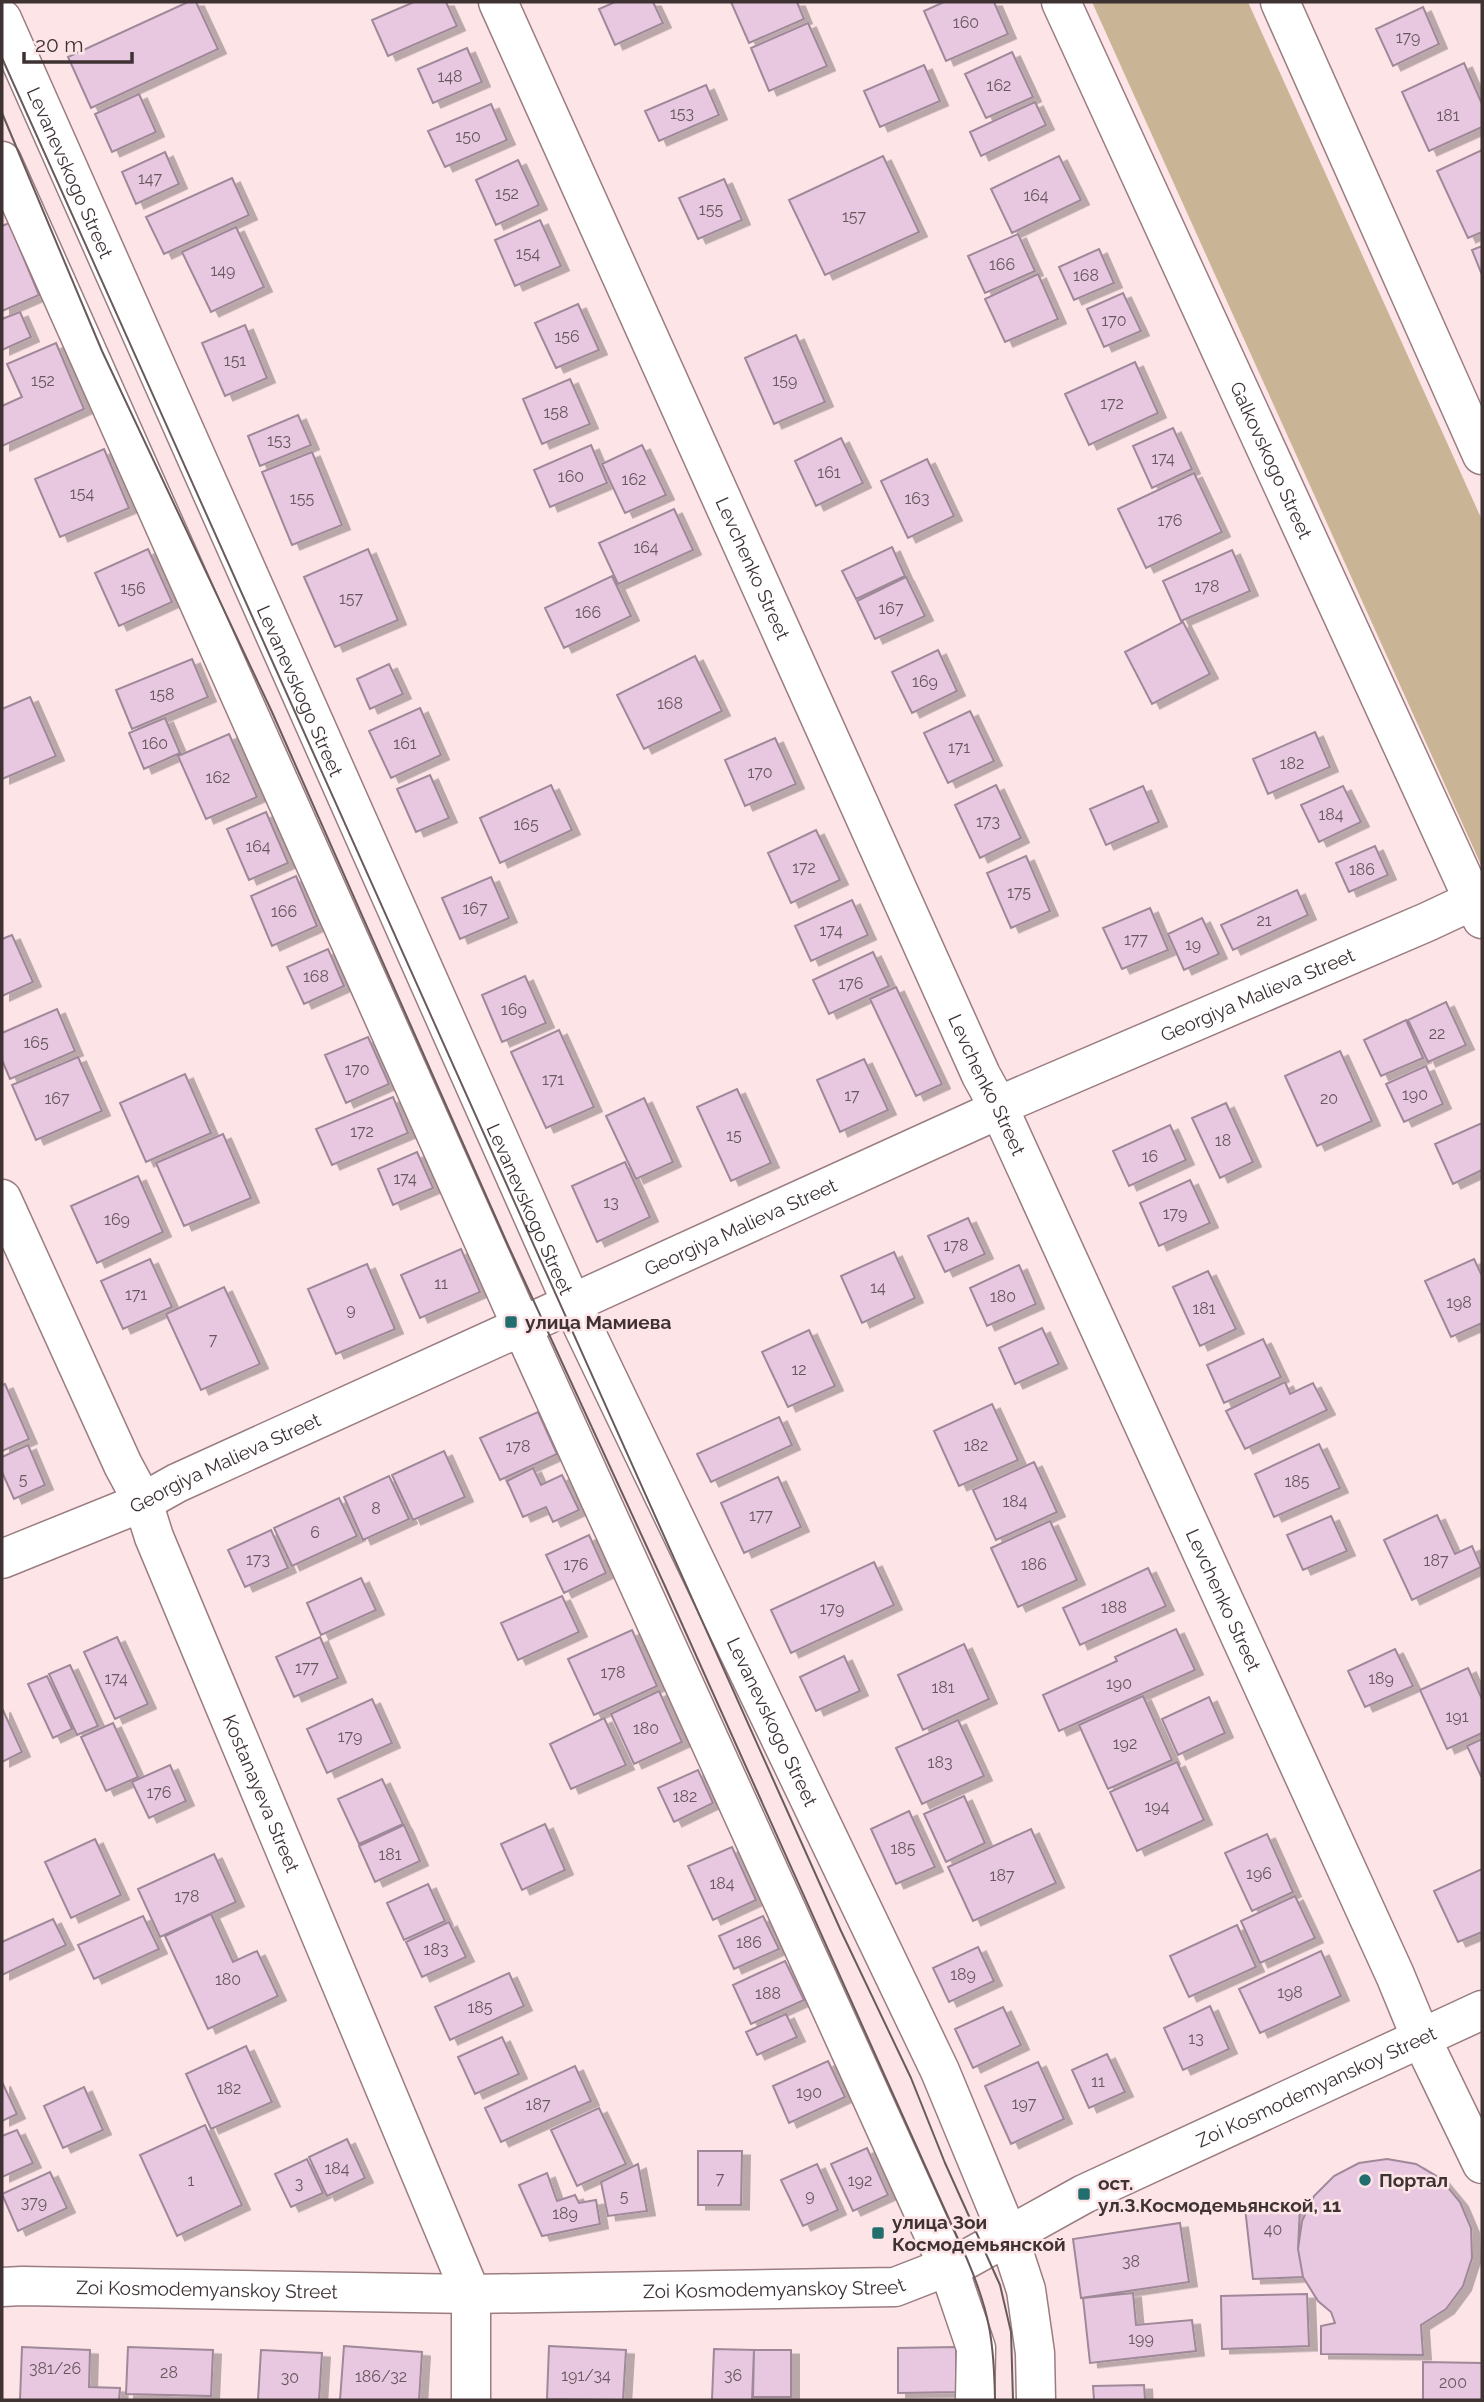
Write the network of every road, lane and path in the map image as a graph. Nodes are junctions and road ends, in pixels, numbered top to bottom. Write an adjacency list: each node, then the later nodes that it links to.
1 (498, 2): 8 (street, Levchenko Street)
2 (1061, 2): 7 (street, Galkovskogo Street)
3 (1280, 2): 6 (street)
4 (2, 19): 10 (street, Levanevskogo Street)
5 (2, 161): 11 (street)
6 (1482, 455)
7 (1479, 906): 8 (street, Georgiya Malieva Street)
8 (998, 1106): 10 (street, Georgiya Malieva Street); 15 (street, Levchenko Street)
9 (2, 1199): 12 (street, Kostanayeva Street)
10 (572, 1304): 11 (street, Georgiya Malieva Street); 17 (street, Levanevskogo Street)
11 (522, 1325): 12 (street, Georgiya Malieva Street); 18 (street)
12 (143, 1502): 13 (street, Georgiya Malieva Street); 20 (street, Kostanayeva Street)
13 (2, 1559)
14 (1482, 2010): 15 (street, Zoi Kosmodemyanskoy Street)
15 (1421, 2038): 16 (street, Levchenko Street); 17 (street, Zoi Kosmodemyanskoy Street)
16 (1482, 2164)
17 (1008, 2235): 18 (street, Zoi Kosmodemyanskoy Street); 23 (street, Levanevskogo Street)
18 (948, 2266): 20 (street, Zoi Kosmodemyanskoy Street); 22 (street)
19 (2, 2287): 20 (street, Zoi Kosmodemyanskoy Street)
20 (471, 2294): 21 (street, Kostanayeva Street)
21 (471, 2400)
22 (975, 2400)
23 (1036, 2400)

